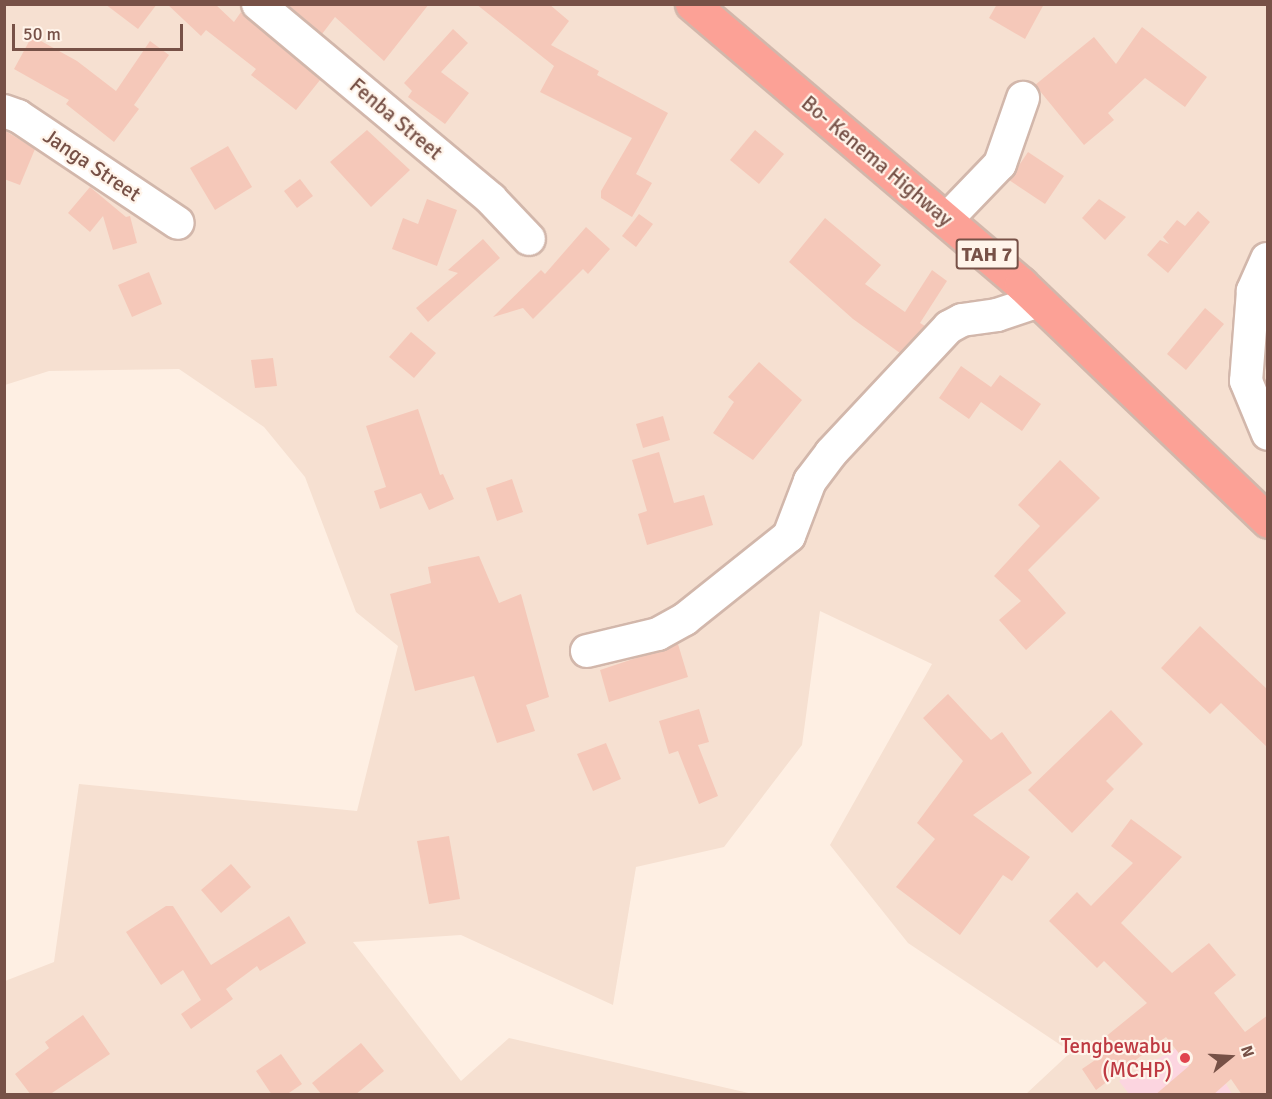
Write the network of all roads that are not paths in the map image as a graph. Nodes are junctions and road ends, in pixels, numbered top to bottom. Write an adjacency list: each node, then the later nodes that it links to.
1 (258, 4): 7 (street, Fenba Street)
2 (692, 4): 5 (highway, Bo- Kenema Highway / TAH 7)
3 (1023, 98): 5 (street)
4 (4, 111): 6 (street, Janga Street)
5 (947, 219): 9 (highway, Bo- Kenema Highway / TAH 7)
6 (178, 223)
7 (529, 239)
8 (1268, 259): 10 (street)
9 (1039, 301): 11 (highway, Bo- Kenema Highway / TAH 7); 12 (street)
10 (1268, 434)
11 (1268, 521)
12 (587, 651)

